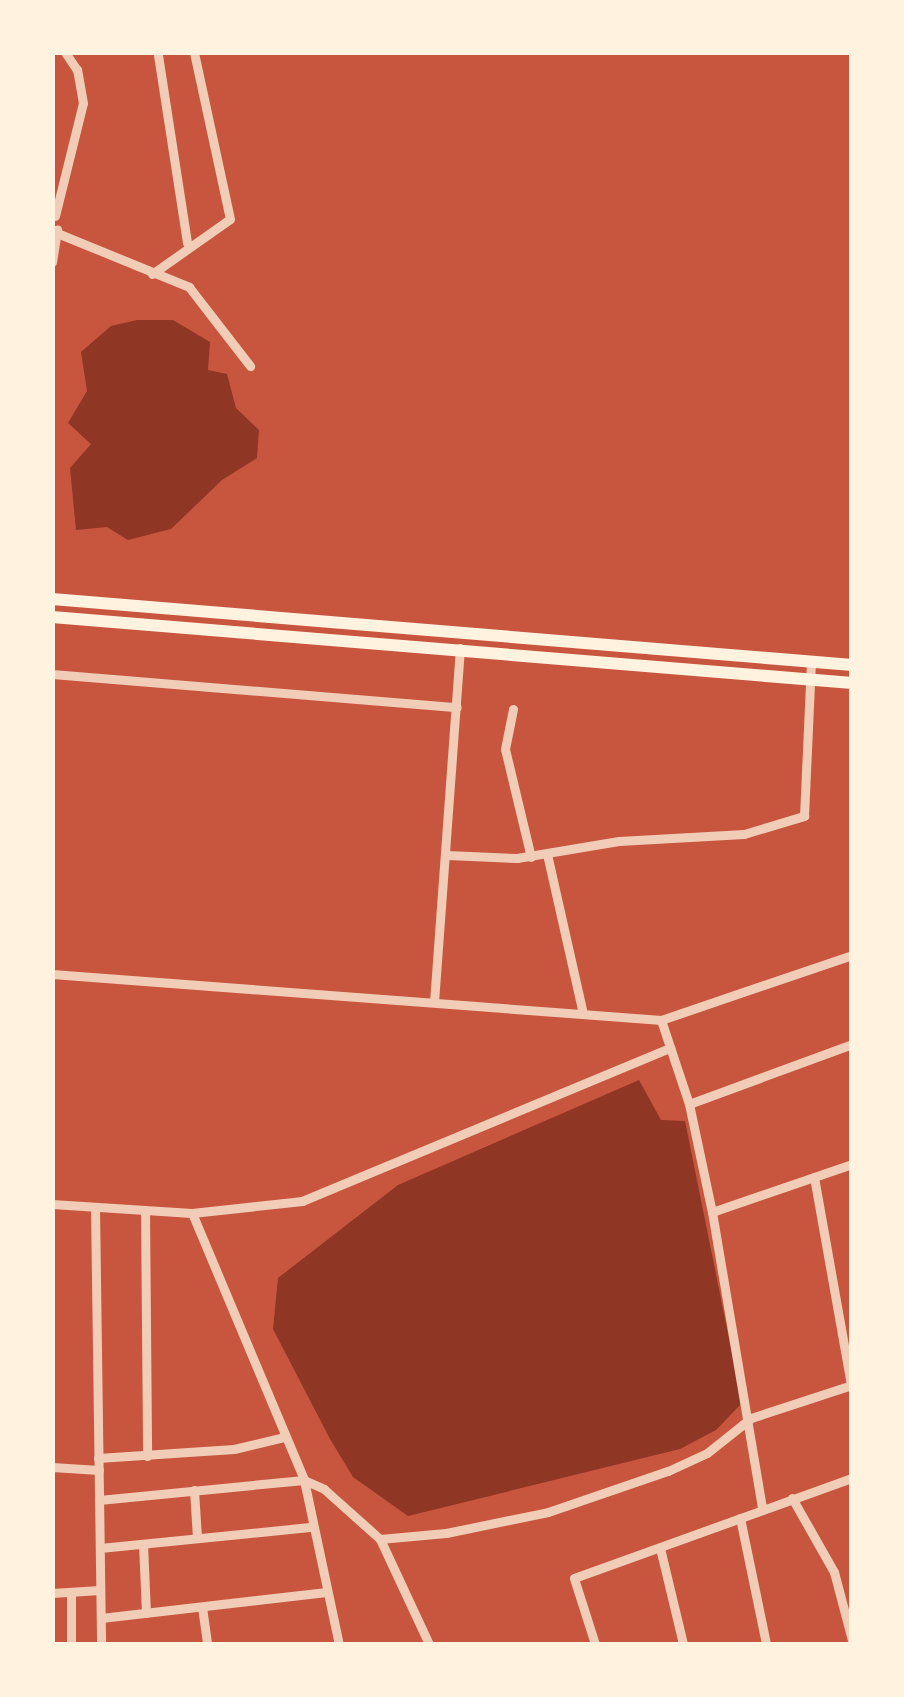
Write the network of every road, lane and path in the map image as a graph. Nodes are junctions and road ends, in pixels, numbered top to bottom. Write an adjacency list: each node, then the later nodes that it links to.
1 (65, 52): 4 (street)
2 (194, 52): 6 (street)
3 (158, 56): 6 (street)
4 (54, 214): 5 (street)
5 (57, 232): 7 (street); 8 (street)
6 (188, 243): 8 (street)
7 (52, 262)
8 (152, 274): 9 (street)
9 (250, 366)
10 (52, 599): 13 (main road)
11 (52, 616): 12 (main road)
12 (460, 648): 16 (main road); 18 (street)
13 (811, 662): 14 (main road); 16 (street)
14 (852, 665)
15 (52, 674): 18 (street)
16 (810, 680): 17 (main road); 20 (street)
17 (852, 683)
18 (458, 707): 21 (street)
19 (513, 709): 22 (street)
20 (547, 854): 22 (street); 26 (street)
21 (447, 855): 22 (street); 25 (street)
22 (531, 857)
23 (852, 955): 27 (street)
24 (52, 974): 25 (street)
25 (434, 1002): 26 (street)
26 (583, 1014): 27 (street)
27 (660, 1020): 29 (street)
28 (852, 1044): 30 (street)
29 (670, 1048): 30 (street); 37 (street)
30 (689, 1104): 36 (street)
31 (852, 1164): 32 (street)
32 (814, 1177): 36 (street); 38 (street)
33 (52, 1204): 34 (street)
34 (95, 1208): 35 (street); 42 (street)
35 (145, 1210): 37 (street); 41 (street)
36 (712, 1212): 39 (street)
37 (192, 1213): 40 (street)
38 (851, 1385): 39 (street)
39 (752, 1418): 49 (street); 53 (street)
40 (284, 1436): 41 (street); 45 (street)
41 (147, 1456): 42 (street)
42 (98, 1464): 43 (street); 48 (street)
43 (52, 1467)
44 (852, 1478): 47 (street)
45 (304, 1480): 46 (street); 51 (street); 53 (street)
46 (194, 1490): 48 (street); 52 (street)
47 (792, 1498): 49 (street); 64 (street)
48 (99, 1500): 55 (street)
49 (762, 1508): 50 (street)
50 (740, 1518): 56 (street); 72 (street)
51 (312, 1526): 52 (street); 59 (street)
52 (198, 1538): 54 (street)
53 (380, 1539): 69 (street)
54 (143, 1544): 55 (street); 62 (street)
55 (100, 1548): 57 (street)
56 (660, 1548): 70 (street); 71 (street)
57 (100, 1590): 58 (street); 63 (street)
58 (71, 1592): 60 (street); 65 (street)
59 (327, 1592): 61 (street); 68 (street)
60 (52, 1593)
61 (202, 1607): 62 (street); 67 (street)
62 (146, 1613): 63 (street)
63 (100, 1618): 66 (street)
64 (852, 1640)
65 (71, 1644)
66 (101, 1644)
67 (207, 1644)
68 (339, 1644)
69 (428, 1644)
70 (595, 1644)
71 (684, 1644)
72 (766, 1644)

